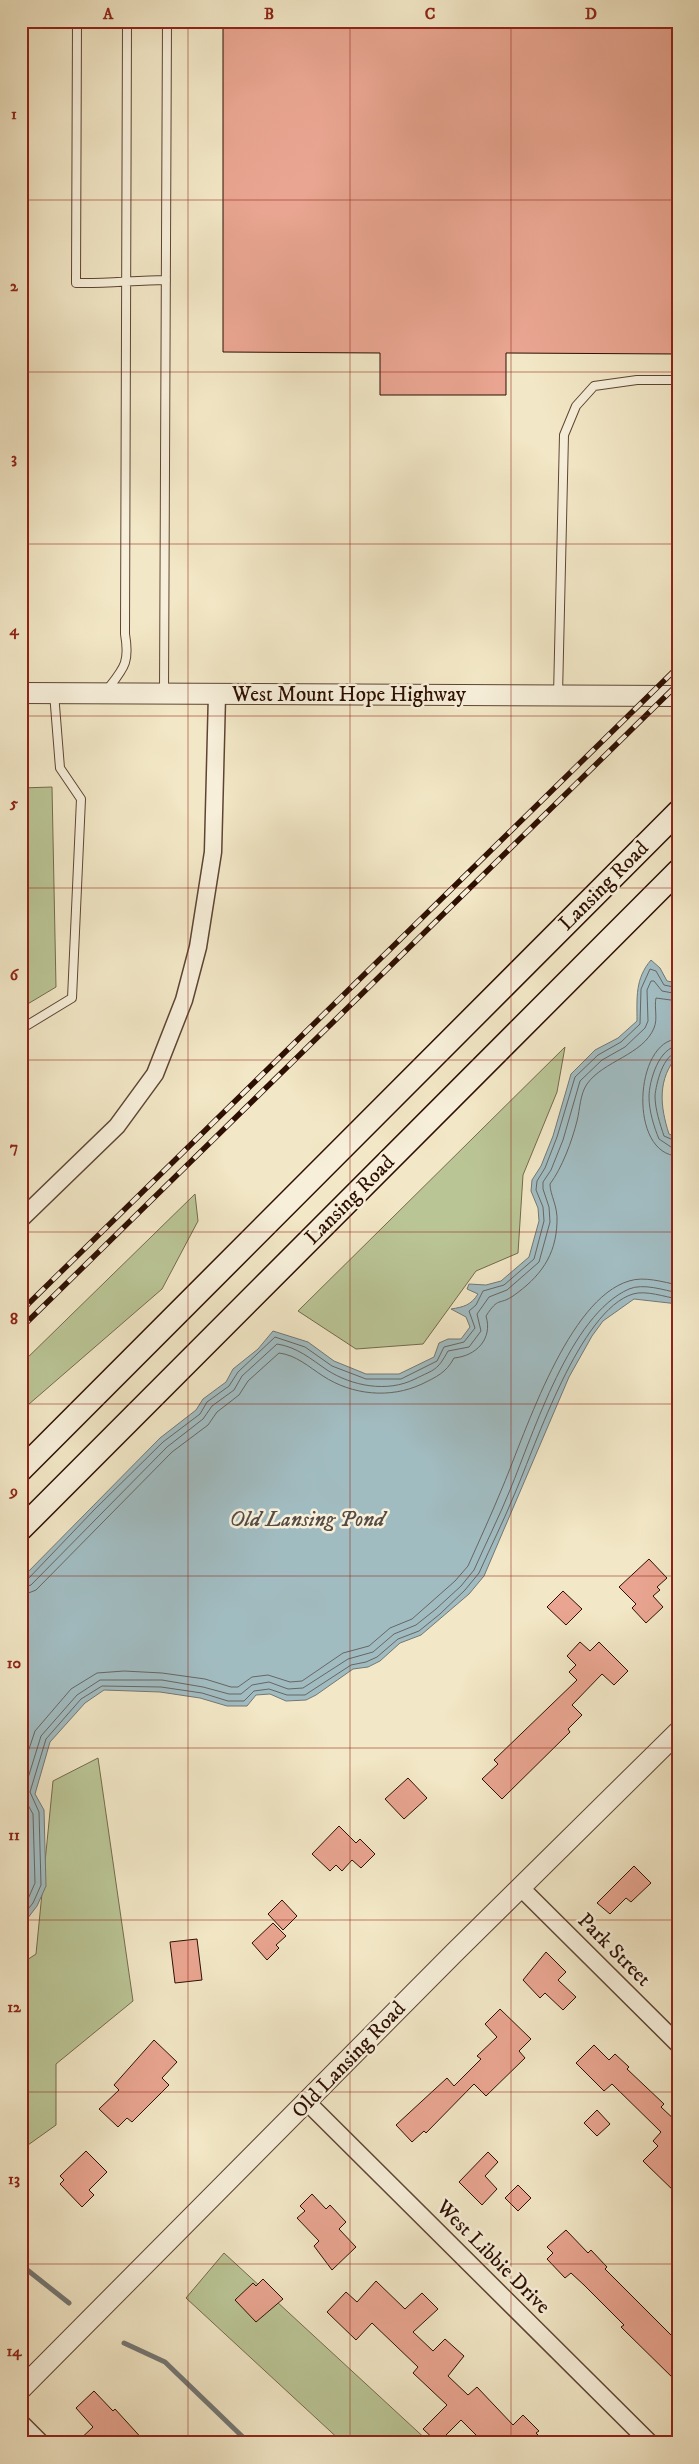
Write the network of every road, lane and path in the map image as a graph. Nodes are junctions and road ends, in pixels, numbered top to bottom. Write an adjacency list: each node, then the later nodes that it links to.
1 (77, 21): 4 (lane)
2 (127, 21): 4 (lane)
3 (167, 21): 5 (lane)
4 (125, 280): 5 (lane); 9 (lane)
5 (166, 280): 10 (lane)
6 (678, 380): 12 (lane)
7 (21, 693): 8 (street, West Mount Hope Highway)
8 (54, 693): 9 (street, West Mount Hope Highway); 16 (lane)
9 (104, 694): 10 (street, West Mount Hope Highway)
10 (164, 694): 11 (street, West Mount Hope Highway)
11 (216, 694): 12 (street, West Mount Hope Highway); 17 (street)
12 (558, 695): 13 (street, West Mount Hope Highway)
13 (678, 696)
14 (678, 812): 18 (main road, Lansing Road)
15 (678, 870): 19 (main road, Lansing Road)
16 (21, 1029)
17 (21, 1219)
18 (21, 1470)
19 (21, 1529)
20 (678, 1732): 21 (street, Old Lansing Road)
21 (520, 1887): 22 (street, Park Street); 23 (street, Old Lansing Road)
22 (678, 2044)
23 (307, 2102): 24 (street, Old Lansing Road); 27 (street, West Libbie Drive)
24 (21, 2389)
25 (21, 2423): 26 (street)
26 (41, 2443)
27 (650, 2443)

